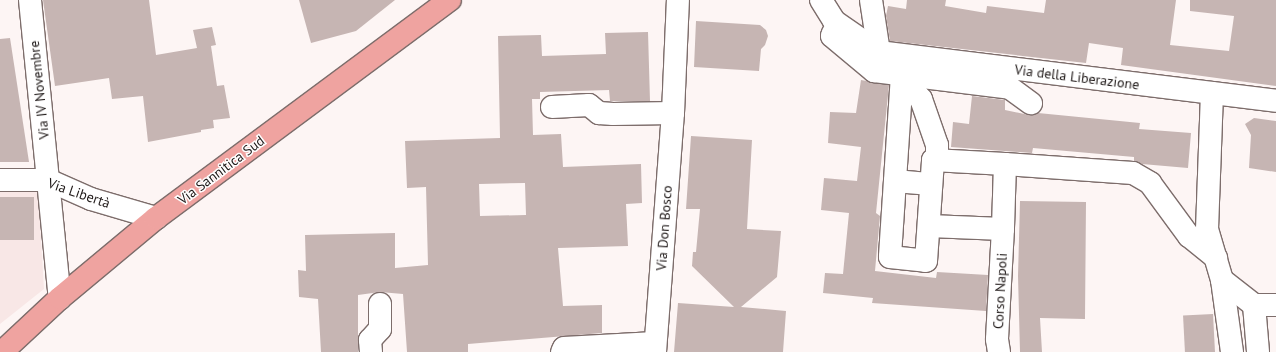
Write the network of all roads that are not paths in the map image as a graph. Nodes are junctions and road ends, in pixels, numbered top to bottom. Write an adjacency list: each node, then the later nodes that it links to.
1 (30, 0): 17 (street, Via IV Novembre)
2 (450, 0): 20 (main road, Via Sannitica Sud)
3 (678, 0): 13 (street, Via Don Bosco)
4 (821, 0): 6 (street, Via della Liberazione)
5 (871, 0): 7 (street)
6 (834, 21): 7 (street, Via della Liberazione); 8 (street, Via della Liberazione)
7 (879, 52): 9 (street, Via della Liberazione)
8 (902, 75): 11 (street, Via della Liberazione); 14 (street); 18 (street)
9 (1212, 93): 10 (street, Via della Liberazione); 23 (street)
10 (1276, 101)
11 (1031, 103)
12 (552, 107): 13 (street)
13 (673, 113): 29 (street, Via Don Bosco)
14 (937, 160): 15 (street); 19 (street)
15 (1005, 164): 22 (street); 23 (street)
16 (0, 180): 17 (street, Via Libertà)
17 (48, 180): 20 (street, Via Libertà); 25 (street, Via IV Novembre)
18 (895, 181): 19 (street); 21 (street)
19 (932, 184): 21 (street)
20 (156, 218): 25 (main road, Via Sannitica Sud)
21 (929, 226): 22 (street)
22 (1003, 229): 33 (street, Corso Napoli)
23 (1216, 258): 24 (street)
24 (1222, 280): 27 (street); 34 (street)
25 (60, 298): 30 (main road, Via Sannitica Sud)
26 (380, 304): 31 (street)
27 (1254, 305): 28 (street); 35 (street)
28 (1276, 305)
29 (655, 347): 32 (street, Via Don Bosco)
30 (2, 352)
31 (371, 352)
32 (562, 352)
33 (999, 352)
34 (1232, 352)
35 (1258, 352)

